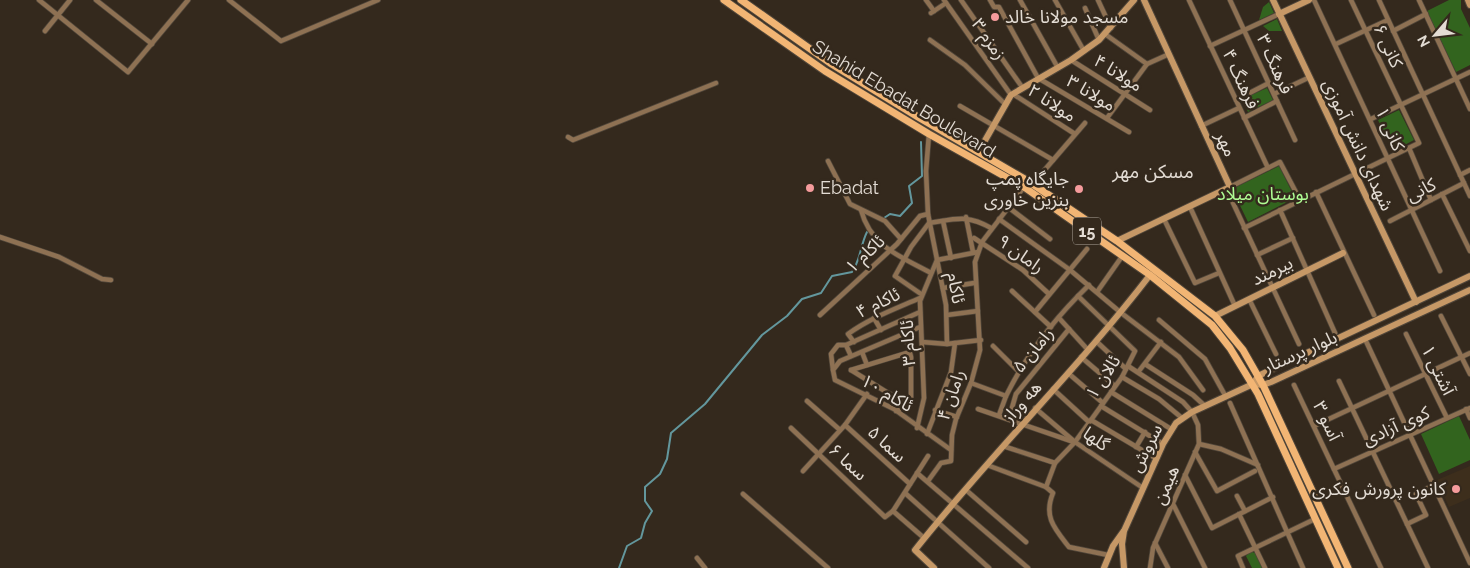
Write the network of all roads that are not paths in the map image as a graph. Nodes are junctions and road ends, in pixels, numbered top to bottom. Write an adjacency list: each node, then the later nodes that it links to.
1 (39, 0): 32 (street)
2 (70, 0): 32 (street)
3 (96, 0): 43 (street)
4 (188, 0): 43 (street)
5 (229, 0): 6 (street)
6 (378, 0)
7 (724, 0): 52 (main road, Shahid Ebadat Boulevard / 15)
8 (741, 0): 49 (main road, Shahid Ebadat Boulevard / 15)
9 (926, 0): 26 (street)
10 (961, 0): 29 (street)
11 (990, 0): 55 (street)
12 (1020, 0): 51 (street)
13 (1055, 0): 46 (street)
14 (1098, 0): 35 (street)
15 (1134, 0): 35 (street)
16 (1144, 0): 47 (street, مهر)
17 (1189, 0): 45 (street, فرهنگ ۴)
18 (1230, 0): 36 (street, فرهنگ ۳)
19 (1273, 0): 30 (street, شهدای دانش آموزی)
20 (1309, 0): 30 (street)
21 (1314, 0): 44 (street, کانی ۱)
22 (1351, 0): 37 (street, کانی ۶)
23 (1379, 0): 34 (street)
24 (1418, 0): 31 (street)
25 (1468, 0): 27 (street)
26 (945, 2): 33 (street, زمزم ۳)
27 (1470, 5)
28 (1085, 8): 42 (street)
29 (969, 12): 33 (street); 59 (street)
30 (1279, 14): 36 (street); 54 (street, شهدای دانش آموزی)
31 (1426, 14): 39 (street); 56 (street)
32 (58, 15): 38 (street); 43 (street)
33 (959, 19): 63 (street, زمزم ۳)
34 (1388, 20): 37 (street); 39 (street)
35 (1111, 28): 40 (street)
36 (1245, 30): 45 (street); 58 (street, فرهنگ ۳)
37 (1366, 30): 44 (street); 67 (street, کانی ۶)
38 (45, 31)
39 (1393, 31): 62 (street)
40 (1105, 34): 42 (street); 50 (street)
41 (930, 40): 66 (street)
42 (1099, 40): 46 (street)
43 (152, 44)
44 (1336, 44): 74 (street, کانی ۱)
45 (1210, 46): 64 (street, فرهنگ ۴)
46 (1084, 51): 48 (street)
47 (1167, 55): 50 (street); 77 (street, مهر)
48 (1071, 60): 51 (street); 60 (street, مولانا ۴)
49 (830, 63): 52 (main road); 84 (main road, Shahid Ebadat Boulevard / 15)
50 (1147, 64): 60 (street)
51 (1058, 68): 55 (street)
52 (824, 71): 79 (main road, Shahid Ebadat Boulevard / 15)
53 (1470, 72): 56 (street)
54 (1310, 77): 61 (street); 91 (street, شهدای دانش آموزی)
55 (1038, 78): 59 (street); 72 (street, مولانا ۳)
56 (1456, 78): 62 (street); 70 (street)
57 (716, 83): 81 (street)
58 (1269, 83): 61 (street, فرهنگ ۳); 64 (street)
59 (1022, 88): 63 (street)
60 (1126, 93): 71 (street, مولانا ۴); 72 (street)
61 (1274, 94): 65 (street, فرهنگ ۳)
62 (1423, 94): 67 (street); 92 (street)
63 (1012, 95): 66 (street); 80 (street, مولانا ۲)
64 (1236, 100): 69 (street, فرهنگ ۴)
65 (1277, 101): 73 (street); 82 (street, فرهنگ ۳)
66 (1006, 104): 76 (street)
67 (1401, 105): 74 (street); 83 (street, کانی ۶)
68 (960, 106): 76 (street)
69 (1239, 108): 73 (street, فرهنگ ۴); 77 (street)
70 (1470, 109)
71 (1150, 110)
72 (1107, 118): 78 (street, مولانا ۳)
73 (1244, 118): 88 (street, فرهنگ ۴)
74 (1371, 119): 85 (street, کانی ۱)
75 (1085, 124): 80 (street)
76 (994, 125): 84 (street); 86 (street)
77 (1201, 126): 95 (street, مهر)
78 (1129, 132)
79 (929, 134): 94 (main road, Shahid Ebadat Boulevard / 15); 106 (street, ئاکام)
80 (1075, 134): 86 (street)
81 (568, 137)
82 (1295, 140)
83 (1409, 148): 85 (street); 100 (street)
84 (979, 151): 120 (main road, Shahid Ebadat Boulevard / 15)
85 (1388, 158): 91 (street); 105 (street, کانی ۱)
86 (1053, 160): 90 (street)
87 (828, 161): 103 (street)
88 (1268, 168): 95 (street); 99 (street)
89 (1470, 170): 92 (street)
90 (1042, 173)
91 (1355, 173): 96 (street); 151 (street, شهدای دانش آموزی)
92 (1460, 175): 93 (street)
93 (1464, 183): 97 (street); 98 (street, کانی)
94 (1024, 187): 101 (street); 127 (main road, Shahid Ebadat Boulevard / 15)
95 (1228, 189): 102 (street); 114 (street)
96 (1316, 192): 99 (street); 126 (street)
97 (1469, 192)
98 (1442, 194): 100 (street, کانی); 124 (street)
99 (1300, 200): 104 (street)
100 (1431, 200): 105 (street, کانی)
101 (1008, 207): 108 (street); 119 (street)
102 (1190, 207): 109 (street); 136 (street)
103 (861, 209): 118 (street); 122 (street)
104 (1280, 210): 114 (street); 117 (street)
105 (1412, 210): 111 (street, کانی); 134 (street, کانی ۱)
106 (928, 214): 112 (street, ئاکام); 118 (street, ئاکام ۱)
107 (966, 217): 110 (street); 113 (street); 125 (street)
108 (999, 219): 113 (street); 132 (street)
109 (1164, 219): 120 (street); 136 (street)
110 (943, 221): 112 (street); 130 (street)
111 (1390, 221)
112 (929, 223): 129 (street); 131 (street, ئاکام)
113 (991, 228): 121 (street)
114 (1244, 228): 128 (street)
115 (0, 236): 139 (street)
116 (974, 238): 121 (street, رامان ۹)
117 (1293, 238): 128 (street); 133 (street)
118 (901, 239): 122 (street, ئاکام ۱)
119 (1050, 239)
120 (1117, 240): 160 (main road, Shahid Ebadat Boulevard / 15)
121 (982, 242): 125 (street); 147 (street, رامان ۹)
122 (889, 249): 129 (street); 157 (street, ئاکام ۱)
123 (1087, 249): 132 (street)
124 (1470, 251)
125 (975, 252): 130 (street); 140 (street, رامان ۴)
126 (1343, 253): 133 (street, بیرمند); 159 (street)
127 (1122, 255): 137 (main road, Shahid Ebadat Boulevard / 15); 146 (street)
128 (1257, 255): 143 (street)
129 (904, 258): 135 (street); 148 (street)
130 (951, 258): 131 (street)
131 (937, 260): 135 (street, ئاکام ۳); 142 (street, ئاکام)
132 (1070, 270): 141 (street); 147 (street)
133 (1307, 270): 143 (street, بیرمند); 171 (street)
134 (1440, 271)
135 (931, 273): 148 (street, ئاکام ۳)
136 (1219, 273): 152 (street)
137 (1150, 275): 156 (street, هه وراز); 206 (main road, Shahid Ebadat Boulevard / 15)
138 (1470, 276): 151 (street, بلوار پرستار)
139 (110, 280)
140 (974, 283): 142 (street); 154 (street, رامان ۴)
141 (1089, 285): 146 (street); 149 (street)
142 (943, 288): 158 (street, ئاکام)
143 (1272, 288): 150 (street, بیرمند); 182 (street)
144 (1470, 290): 174 (street, بلوار پرستار)
145 (1012, 291): 155 (street)
146 (1097, 292): 156 (street)
147 (1049, 294): 155 (street)
148 (921, 296): 153 (street, ئاکام ۳); 162 (street, ئاکام ۴)
149 (1078, 296): 163 (street); 165 (street)
150 (1249, 299): 152 (street, بیرمند); 189 (street)
151 (1416, 302): 202 (street, بلوار پرستار)
152 (1235, 306): 160 (street, بیرمند)
153 (920, 312): 166 (street, ئاکام ۳); 169 (street)
154 (978, 312): 158 (street); 175 (street, رامان ۴)
155 (1035, 312): 167 (street)
156 (1120, 312): 165 (street, هه وراز); 179 (street)
157 (820, 315)
158 (946, 315): 181 (street, ئاکام)
159 (1374, 315)
160 (1215, 316): 202 (main road, Shahid Ebadat Boulevard / 15)
161 (1441, 316): 192 (street)
162 (874, 318): 169 (street); 176 (street, ئاکام ۴)
163 (1059, 318): 167 (street); 168 (street)
164 (1159, 320): 216 (street)
165 (1109, 325): 178 (street, هه وراز); 195 (street, ئالان ۱)
166 (920, 327): 170 (street, ئاکام ۱۰); 177 (street, ئاکام ۳)
167 (1051, 327): 197 (street)
168 (1069, 328): 185 (street); 230 (street, رامان ۵)
169 (882, 330): 173 (street)
170 (905, 333): 186 (street, ئاکام ۱۰); 187 (street)
171 (1335, 333)
172 (1406, 334): 200 (street, آشتی ۱)
173 (860, 338): 176 (street); 186 (street)
174 (1365, 339): 207 (street, بلوار پرستار); 212 (street)
175 (981, 340): 180 (street); 205 (street, رامان ۴)
176 (854, 342): 183 (street)
177 (922, 342): 181 (street); 239 (street, ئاکام ۳)
178 (1097, 342): 185 (street, هه وراز); 195 (street)
179 (1161, 342): 193 (street); 211 (street)
180 (955, 343): 181 (street); 225 (street)
181 (947, 344)
182 (1299, 344)
183 (846, 346): 190 (street); 196 (street)
184 (993, 346): 197 (street)
185 (1088, 350): 191 (street, هه وراز)
186 (864, 351): 190 (street, ئاکام ۱۰); 194 (street)
187 (910, 352): 194 (street); 218 (street)
188 (1470, 352): 192 (street)
189 (1276, 354)
190 (851, 356): 196 (street, ئاکام ۱۰)
191 (1081, 357): 199 (street, هه وراز); 209 (street)
192 (1461, 357): 200 (street); 201 (street)
193 (1145, 364): 198 (street); 220 (street)
194 (867, 365): 218 (street)
195 (1127, 367): 198 (street); 203 (street, ئالان ۱)
196 (833, 370): 214 (street, ئاکام ۱۰)
197 (1018, 371): 215 (street)
198 (1139, 372): 227 (street)
199 (1068, 373): 210 (street, هه وراز); 219 (street)
200 (1425, 374): 212 (street); 232 (street, آشتی ۱)
201 (1470, 374)
202 (1258, 376): 206 (street, بلوار پرستار); 207 (main road, Shahid Ebadat Boulevard / 15)
203 (1122, 377): 209 (street, ئالان ۱); 231 (street)
204 (1339, 381): 222 (street)
205 (971, 383): 215 (street); 229 (street, رامان ۴)
206 (1253, 384): 207 (street, بلوار پرستار); 216 (street, سروش); 279 (main road, Shahid Ebadat Boulevard / 15)
207 (1263, 385): 305 (main road, Shahid Ebadat Boulevard / 15)
208 (1294, 385): 237 (street, آسو ۳)
209 (1115, 386): 213 (street, ئالان ۱)
210 (1053, 390): 221 (street, هه وراز); 234 (street)
211 (1203, 390)
212 (1389, 390): 222 (street); 244 (street)
213 (1111, 392): 219 (street, ئالان ۱); 240 (street)
214 (867, 394): 226 (street, ئاکام ۱۰); 236 (street)
215 (1006, 396): 228 (street)
216 (1228, 400): 220 (street, سروش); 258 (street)
217 (807, 401): 241 (street)
218 (911, 404): 226 (street)
219 (1102, 405): 234 (street, ئالان ۱); 242 (street)
220 (1205, 406): 227 (street, سروش)
221 (1036, 408): 235 (street, هه وراز); 245 (street, گلها)
222 (1352, 408): 237 (street); 252 (street)
223 (978, 409): 228 (street)
224 (1468, 409): 232 (street, کوی آزادی); 233 (street)
225 (936, 410): 229 (street); 243 (street)
226 (896, 411): 239 (street, ئاکام ۱۰)
227 (1192, 412): 231 (street, سروش); 247 (street, هیمن)
228 (999, 415): 230 (street)
229 (957, 417): 250 (street, رامان ۴)
230 (1009, 418): 235 (street)
231 (1182, 418): 240 (street, سروش)
232 (1446, 418): 244 (street, کوی آزادی)
233 (1470, 418)
234 (1090, 421): 245 (street, ئالان ۱); 249 (street)
235 (1023, 423): 245 (street); 248 (street, هه وراز)
236 (845, 425): 241 (street); 265 (street, سما ۵)
237 (1314, 426): 259 (street, آسو ۳)
238 (791, 428): 253 (street, سما ۶)
239 (917, 428): 243 (street, ئاکام ۱۰)
240 (1171, 429): 246 (street, سروش)
241 (840, 430): 253 (street)
242 (1145, 432): 246 (street); 249 (street)
243 (926, 434): 250 (street, ئاکام ۱۰)
244 (1410, 435): 252 (street, کوی آزادی); 266 (street)
245 (1075, 442): 256 (street, ئالان ۱); 268 (street, گلها)
246 (1163, 444): 255 (street, سروش)
247 (1199, 444): 251 (street, هیمن); 258 (street)
248 (1003, 446): 256 (street); 257 (street, هه وراز)
249 (1136, 447): 255 (street)
250 (952, 450): 264 (street, رامان ۴)
251 (1196, 452): 261 (street); 263 (street, هیمن)
252 (1373, 452): 259 (street, کوی آزادی); 281 (street)
253 (818, 454): 260 (street); 276 (street, سما ۶)
254 (928, 456): 262 (street)
255 (1157, 459): 268 (street, سروش)
256 (1055, 463): 267 (street)
257 (987, 465): 267 (street); 269 (street, هه وراز)
258 (1258, 465): 273 (street)
259 (1334, 469): 306 (street, آسو ۳)
260 (803, 471)
261 (1255, 471)
262 (917, 473): 264 (street); 265 (street)
263 (1185, 475): 274 (street, هیمن); 278 (street)
264 (928, 481): 275 (street)
265 (910, 484): 270 (street)
266 (1434, 485): 281 (street); 290 (street)
267 (1046, 487): 288 (street)
268 (1143, 488): 282 (street, سروش)
269 (966, 490): 275 (street, هه وراز); 285 (street)
270 (906, 492): 276 (street); 280 (street)
271 (743, 494): 292 (street)
272 (1237, 496): 277 (street)
273 (1273, 497): 277 (street); 283 (street)
274 (1173, 504): 286 (street, هیمن); 300 (street)
275 (953, 505): 280 (street, هه وراز); 295 (street)
276 (893, 511): 284 (street)
277 (1245, 511): 278 (street)
278 (1239, 514): 287 (street)
279 (1314, 519): 283 (street); 304 (main road, Shahid Ebadat Boulevard / 15)
280 (939, 522): 284 (street, هه وراز); 294 (street)
281 (1406, 524): 307 (street)
282 (1124, 531): 288 (street); 297 (street, سروش)
283 (1286, 532): 287 (street); 303 (street)
284 (924, 538): 293 (street, هه وراز)
285 (1026, 542)
286 (1155, 543): 298 (street, هیمن); 299 (street)
287 (1255, 547): 301 (street); 302 (street)
288 (1108, 555): 296 (street)
289 (697, 558): 291 (street)
290 (1470, 563)
291 (705, 568)
292 (828, 568)
293 (934, 568)
294 (989, 568)
295 (1028, 568)
296 (1104, 568)
297 (1124, 568)
298 (1150, 568)
299 (1168, 568)
300 (1205, 568)
301 (1243, 568)
302 (1265, 568)
303 (1303, 568)
304 (1338, 568)
305 (1348, 568)
306 (1381, 568)
307 (1428, 568)

